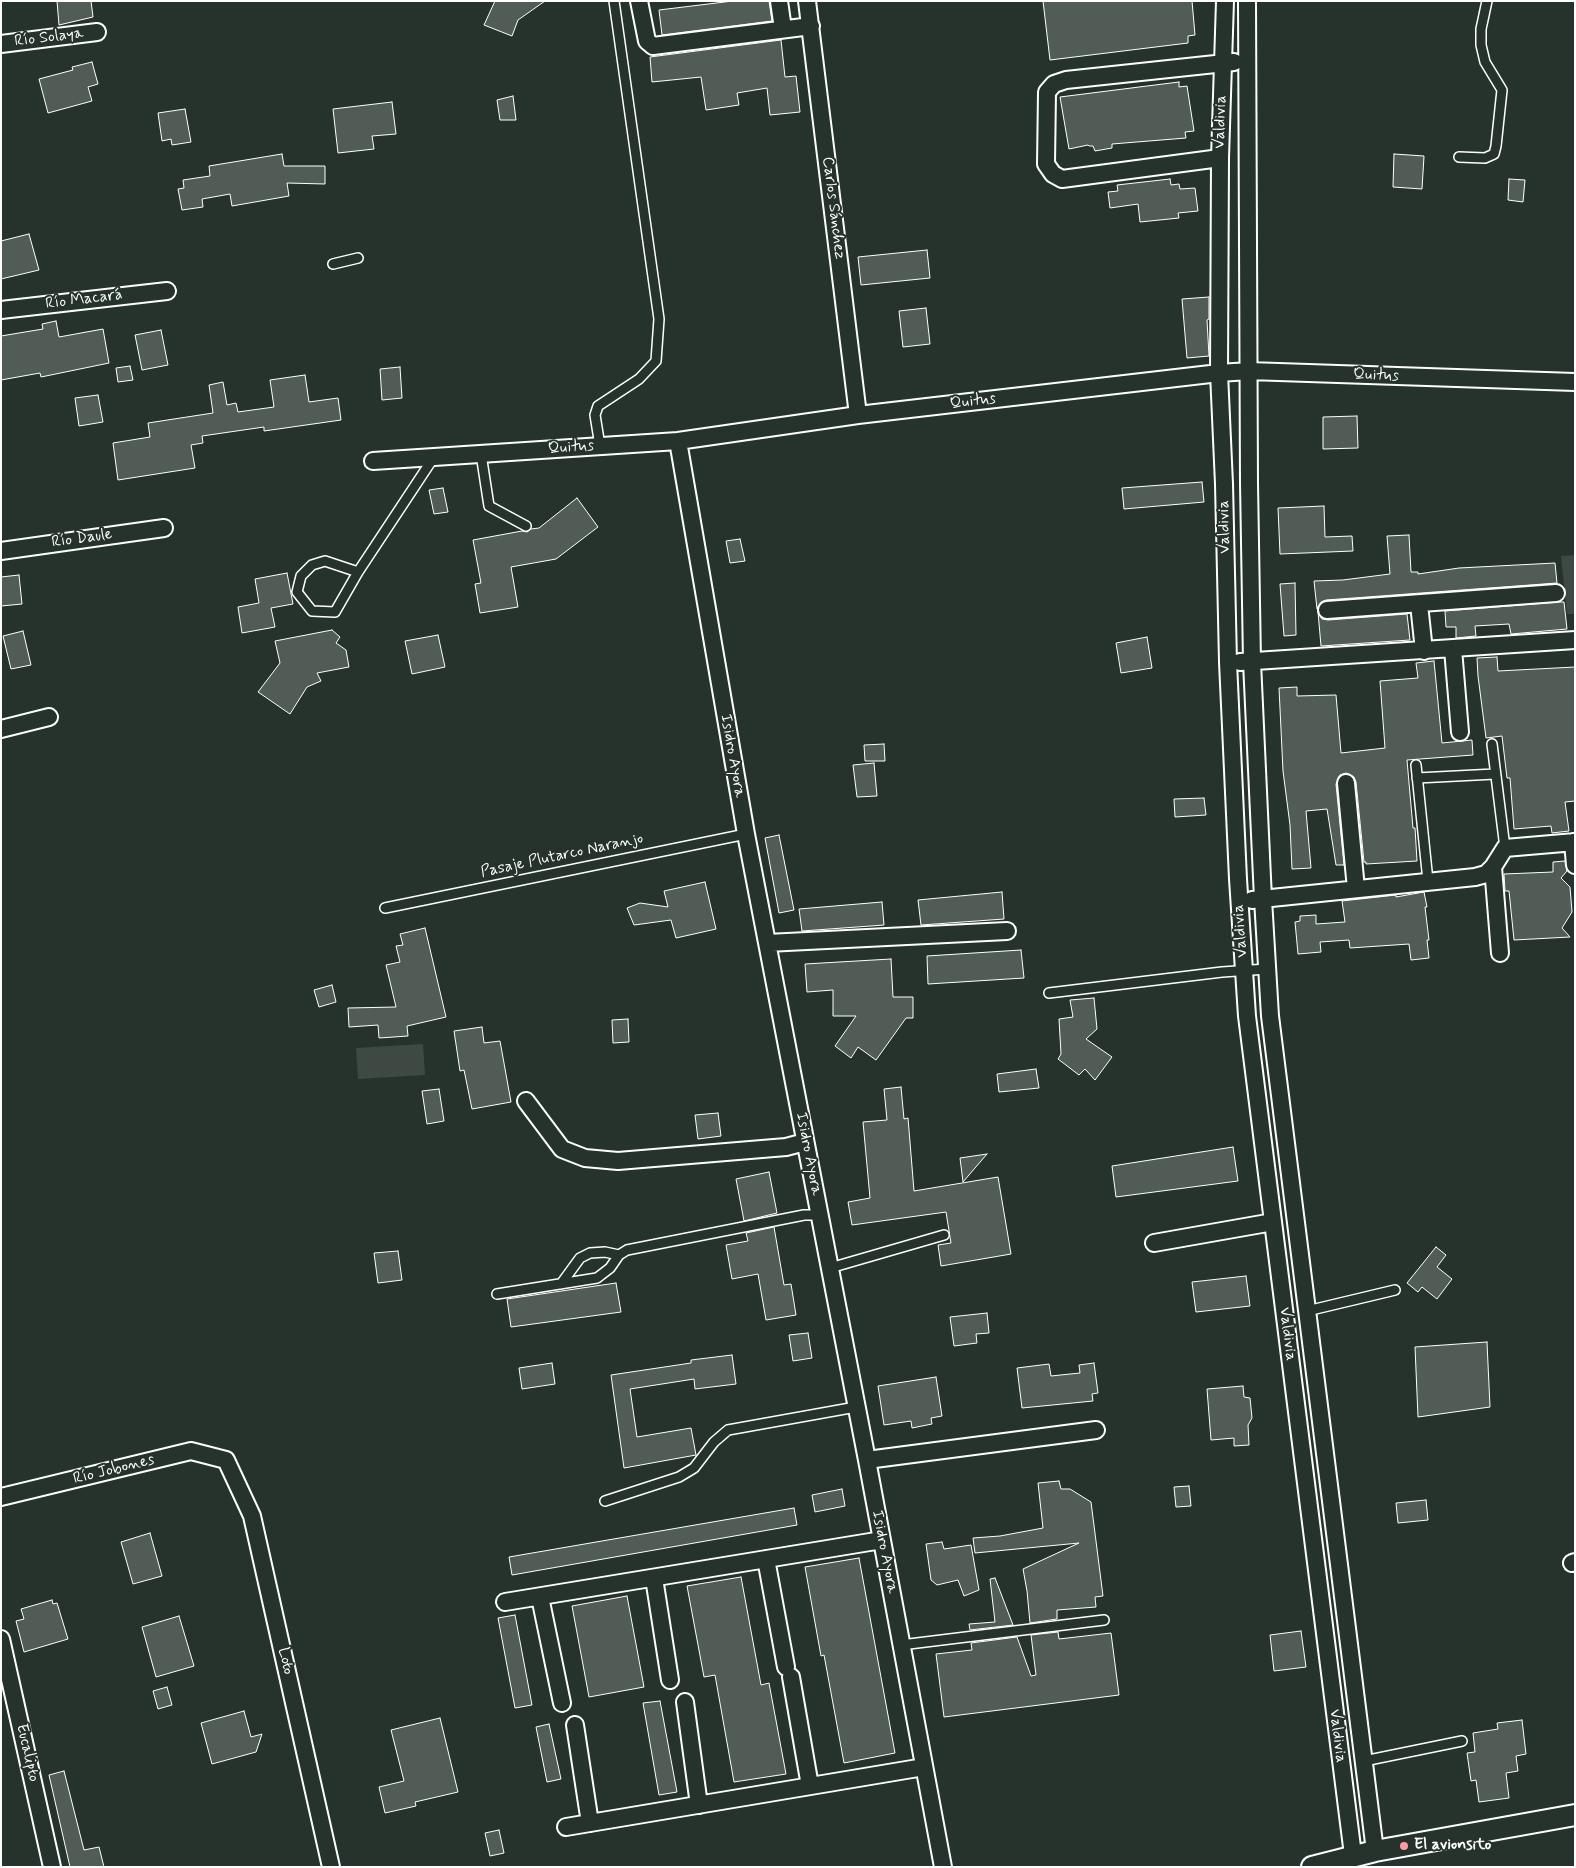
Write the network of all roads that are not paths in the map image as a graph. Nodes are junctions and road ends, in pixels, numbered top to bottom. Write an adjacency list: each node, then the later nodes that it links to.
1 (614, 1): 25 (lane)
2 (639, 1): 9 (street)
3 (779, 1): 9 (street)
4 (807, 1): 8 (street, Carlos Sánchez)
5 (1225, 1): 13 (street, Valdivia)
6 (1246, 1): 12 (street, Valdivia)
7 (1487, 1): 14 (lane)
8 (810, 26): 9 (street); 23 (street, Carlos Sánchez)
9 (783, 29)
10 (97, 32): 11 (street, Río Solaya)
11 (1, 44)
12 (1246, 62): 13 (street); 20 (street, Valdivia)
13 (1223, 63): 15 (street, Valdivia); 15 (street)
14 (1459, 157)
15 (1220, 158): 21 (street, Valdivia)
16 (358, 258): 17 (lane)
17 (333, 264)
18 (167, 291): 19 (street, Río Macará)
19 (1, 310)
20 (1249, 371): 21 (street, Quitus); 22 (street, Quitus); 29 (street, Valdivia)
21 (1219, 373): 23 (street, Quitus); 30 (street, Valdivia)
22 (1575, 382)
23 (858, 415): 24 (street, Quitus)
24 (678, 441): 25 (street, Quitus); 51 (street, Isidro Ayora)
25 (600, 446): 26 (street, Quitus)
26 (481, 454): 27 (street, Quitus); 31 (lane)
27 (434, 457): 28 (street, Quitus); 34 (lane)
28 (373, 461)
29 (1249, 483): 30 (street); 42 (street, Valdivia)
30 (1224, 484): 41 (street, Valdivia)
31 (526, 526)
32 (164, 528): 33 (street, Río Daule)
33 (1, 551)
34 (358, 572): 34 (lane)
35 (1556, 592): 36 (street)
36 (1419, 604): 37 (street); 40 (street)
37 (1327, 610)
38 (1575, 640): 39 (street)
39 (1453, 648): 40 (street); 45 (street)
40 (1424, 650): 42 (street)
41 (1228, 662): 42 (street); 59 (street, Valdivia)
42 (1252, 662): 58 (street, Valdivia)
43 (49, 717): 44 (street)
44 (1, 729)
45 (1460, 732)
46 (1492, 744): 48 (lane)
47 (1416, 766): 49 (lane)
48 (1496, 774): 49 (lane); 53 (lane)
49 (1418, 778): 56 (lane)
50 (1346, 783): 57 (street)
51 (746, 834): 60 (lane, Pasaje Plutarco Naranjo); 62 (street, Isidro Ayora)
52 (1574, 842): 53 (street); 54 (street)
53 (1505, 848): 55 (street)
54 (1575, 865)
55 (1493, 867): 56 (street); 63 (street)
56 (1428, 881): 57 (street)
57 (1356, 889): 58 (street)
58 (1263, 899): 59 (street); 64 (street, Valdivia)
59 (1239, 901): 65 (street, Valdivia)
60 (385, 908)
61 (1007, 931): 62 (street)
62 (767, 943): 68 (street, Isidro Ayora)
63 (1500, 953)
64 (1267, 969): 65 (lane); 78 (street, Valdivia)
65 (1244, 970): 66 (lane); 70 (street, Valdivia)
66 (1049, 992)
67 (526, 1101): 68 (street)
68 (805, 1142): 69 (street, Isidro Ayora)
69 (819, 1215): 73 (lane); 74 (street, Isidro Ayora)
70 (1273, 1222): 72 (street); 79 (street, Valdivia)
71 (944, 1235): 74 (lane)
72 (1154, 1243)
73 (618, 1255): 75 (lane); 75 (lane)
74 (830, 1268): 80 (street, Isidro Ayora)
75 (561, 1284): 77 (lane)
76 (1395, 1290): 78 (lane)
77 (497, 1294)
78 (1308, 1319): 79 (street); 99 (street, Valdivia)
79 (1286, 1331): 107 (street, Valdivia)
80 (856, 1407): 83 (street, Isidro Ayora); 85 (lane)
81 (1096, 1430): 83 (street)
82 (226, 1460): 84 (street, Río Jobones); 109 (street, Loto)
83 (867, 1460): 86 (street, Isidro Ayora)
84 (1, 1497)
85 (605, 1501)
86 (882, 1540): 87 (street); 93 (street, Isidro Ayora)
87 (766, 1559): 88 (street); 101 (street)
88 (654, 1578): 89 (street); 94 (street)
89 (540, 1597): 90 (street); 96 (street)
90 (506, 1602)
91 (1104, 1620): 93 (lane)
92 (1, 1639): 108 (street, Eucalipto)
93 (901, 1645): 100 (street, Isidro Ayora)
94 (670, 1680)
95 (685, 1702): 102 (street)
96 (562, 1703)
97 (575, 1725): 104 (street)
98 (1462, 1741): 99 (lane)
99 (1364, 1761): 106 (street, Valdivia)
100 (924, 1767): 101 (street); 110 (street, Isidro Ayora)
101 (810, 1786): 102 (street)
102 (699, 1805): 104 (street)
103 (1575, 1815): 106 (street)
104 (590, 1823): 105 (street)
105 (566, 1826)
106 (1375, 1850): 107 (street)
107 (1352, 1855): 111 (street)
108 (52, 1867)
109 (331, 1867)
110 (943, 1867)
111 (1312, 1867)

